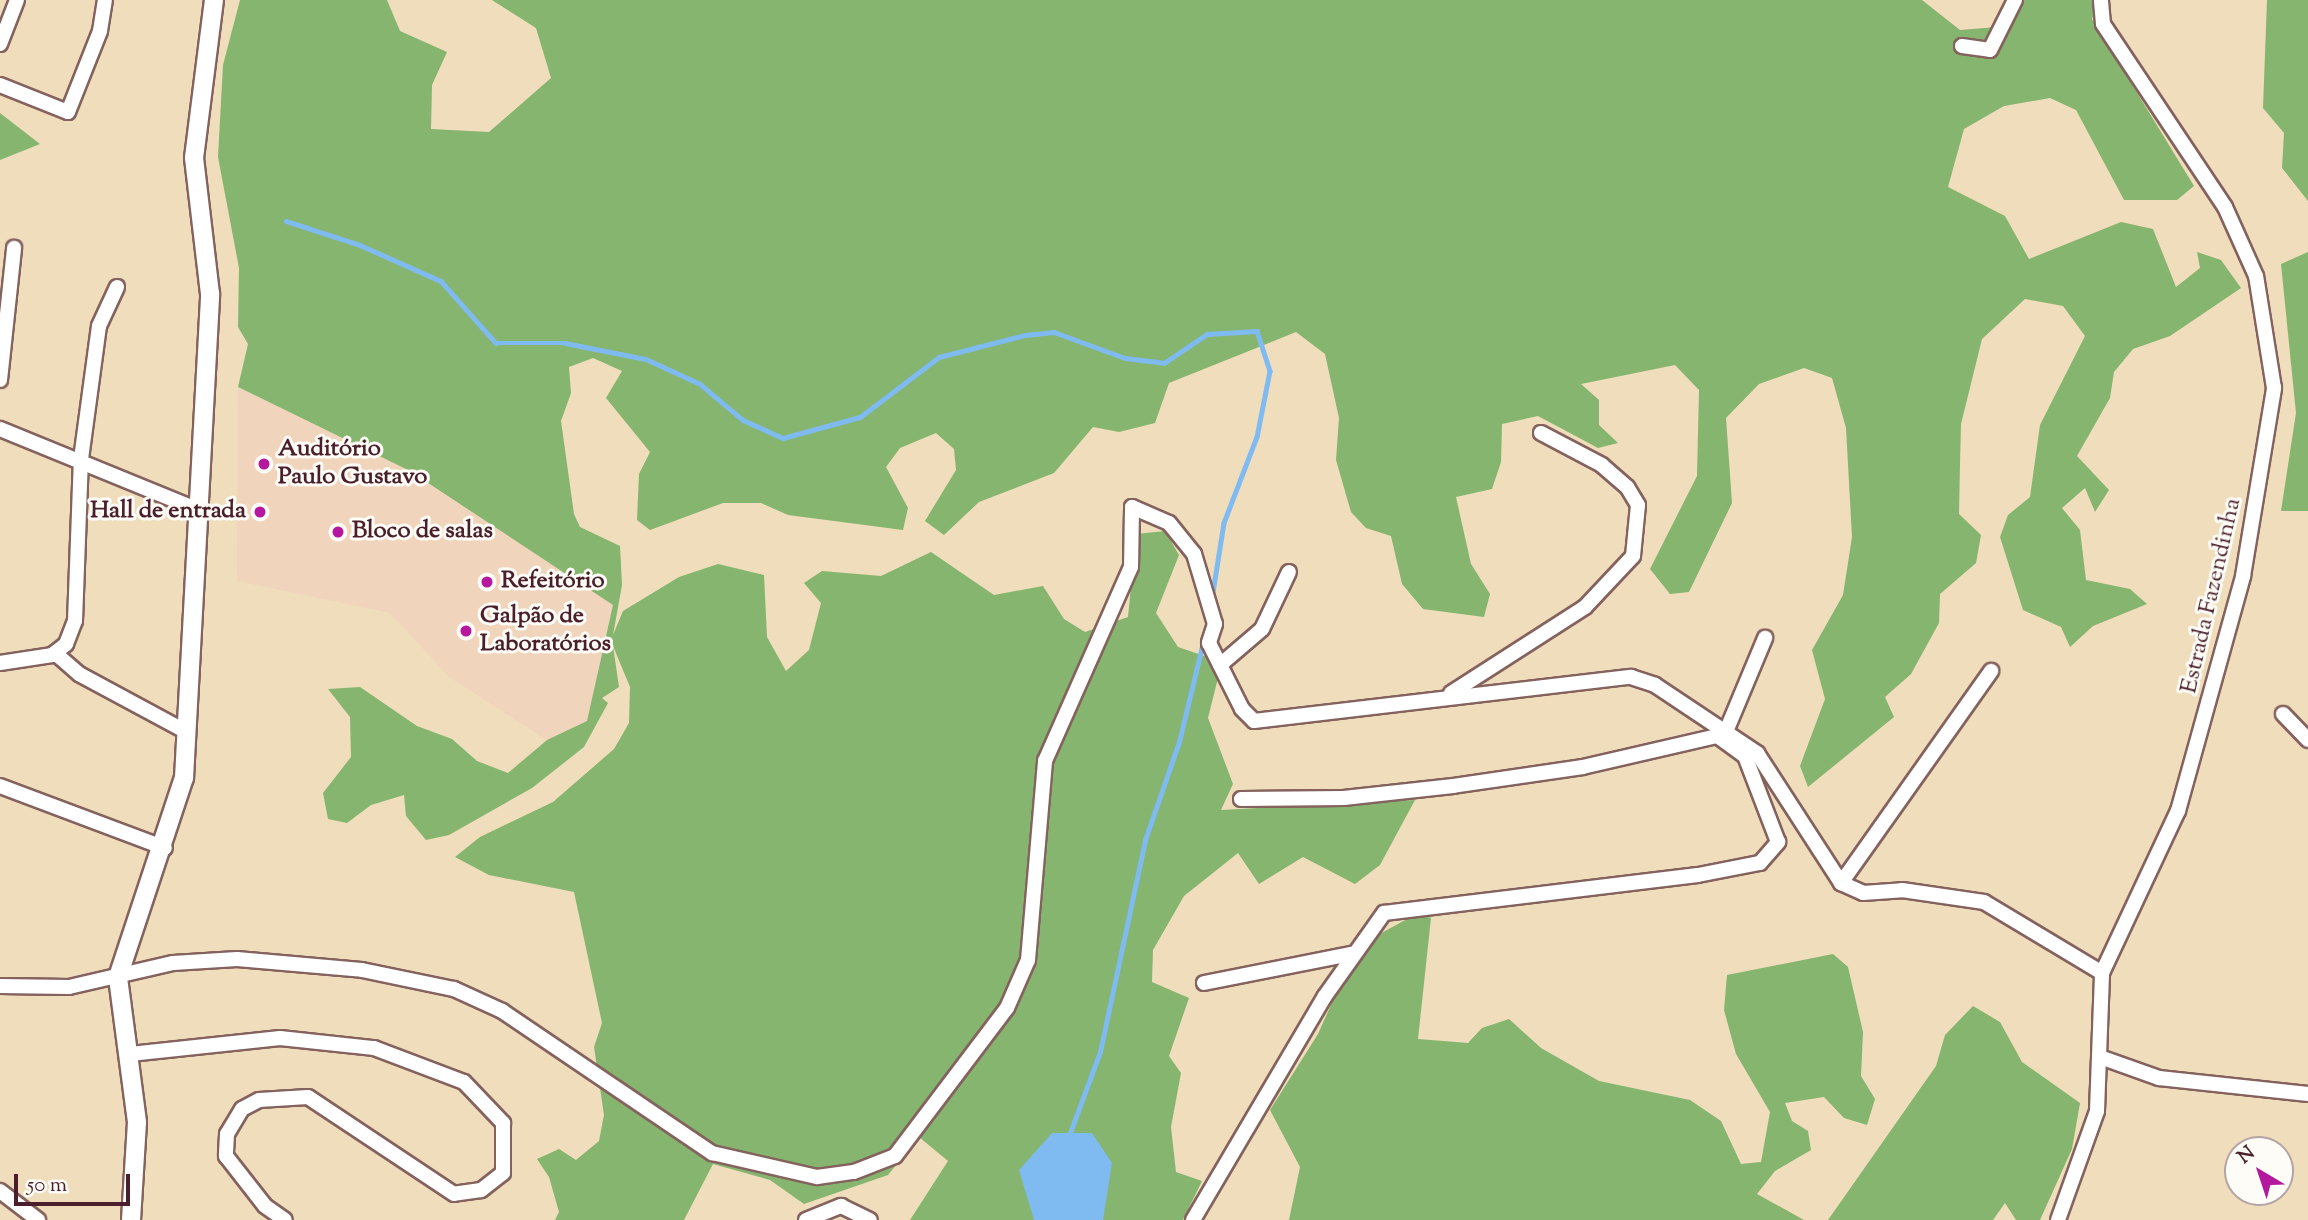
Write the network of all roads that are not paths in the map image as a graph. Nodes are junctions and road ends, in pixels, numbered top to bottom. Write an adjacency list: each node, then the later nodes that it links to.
1 (17, 0): 6 (street)
2 (104, 0): 8 (street)
3 (214, 0): 16 (street)
4 (2015, 0): 7 (street)
5 (2101, 0): 33 (street, Estrada Fazendinha)
6 (0, 44)
7 (1962, 46)
8 (0, 85)
9 (14, 248): 10 (street)
10 (6, 267): 12 (street)
11 (117, 288): 15 (street)
12 (0, 380)
13 (0, 429): 15 (street)
14 (1541, 433): 23 (street)
15 (81, 459): 16 (street); 19 (street)
16 (198, 510): 26 (street)
17 (1289, 572): 21 (street)
18 (1765, 638): 25 (street)
19 (55, 653): 20 (street); 26 (street)
20 (0, 663)
21 (1220, 665): 23 (street); 34 (street)
22 (1991, 671): 31 (street)
23 (1450, 694): 25 (street)
24 (2283, 714): 27 (street)
25 (1727, 729): 31 (street)
26 (185, 731): 30 (street)
27 (2308, 740)
28 (0, 786): 30 (street)
29 (1241, 799): 32 (street)
30 (165, 848): 34 (street)
31 (1841, 883): 33 (street)
32 (1351, 954): 35 (street); 48 (street)
33 (2102, 973): 38 (street, Estrada Fazendinha)
34 (118, 977): 36 (street); 37 (street)
35 (1204, 982)
36 (0, 986)
37 (130, 1054): 44 (street); 45 (street)
38 (2100, 1057): 39 (street); 49 (street, Estrada Fazendinha)
39 (2308, 1094)
40 (0, 1191): 41 (street)
41 (17, 1204): 42 (street); 43 (street)
42 (13, 1220)
43 (38, 1220)
44 (131, 1220)
45 (285, 1220)
46 (806, 1220): 47 (street)
47 (870, 1220)
48 (1193, 1220)
49 (2058, 1220)

